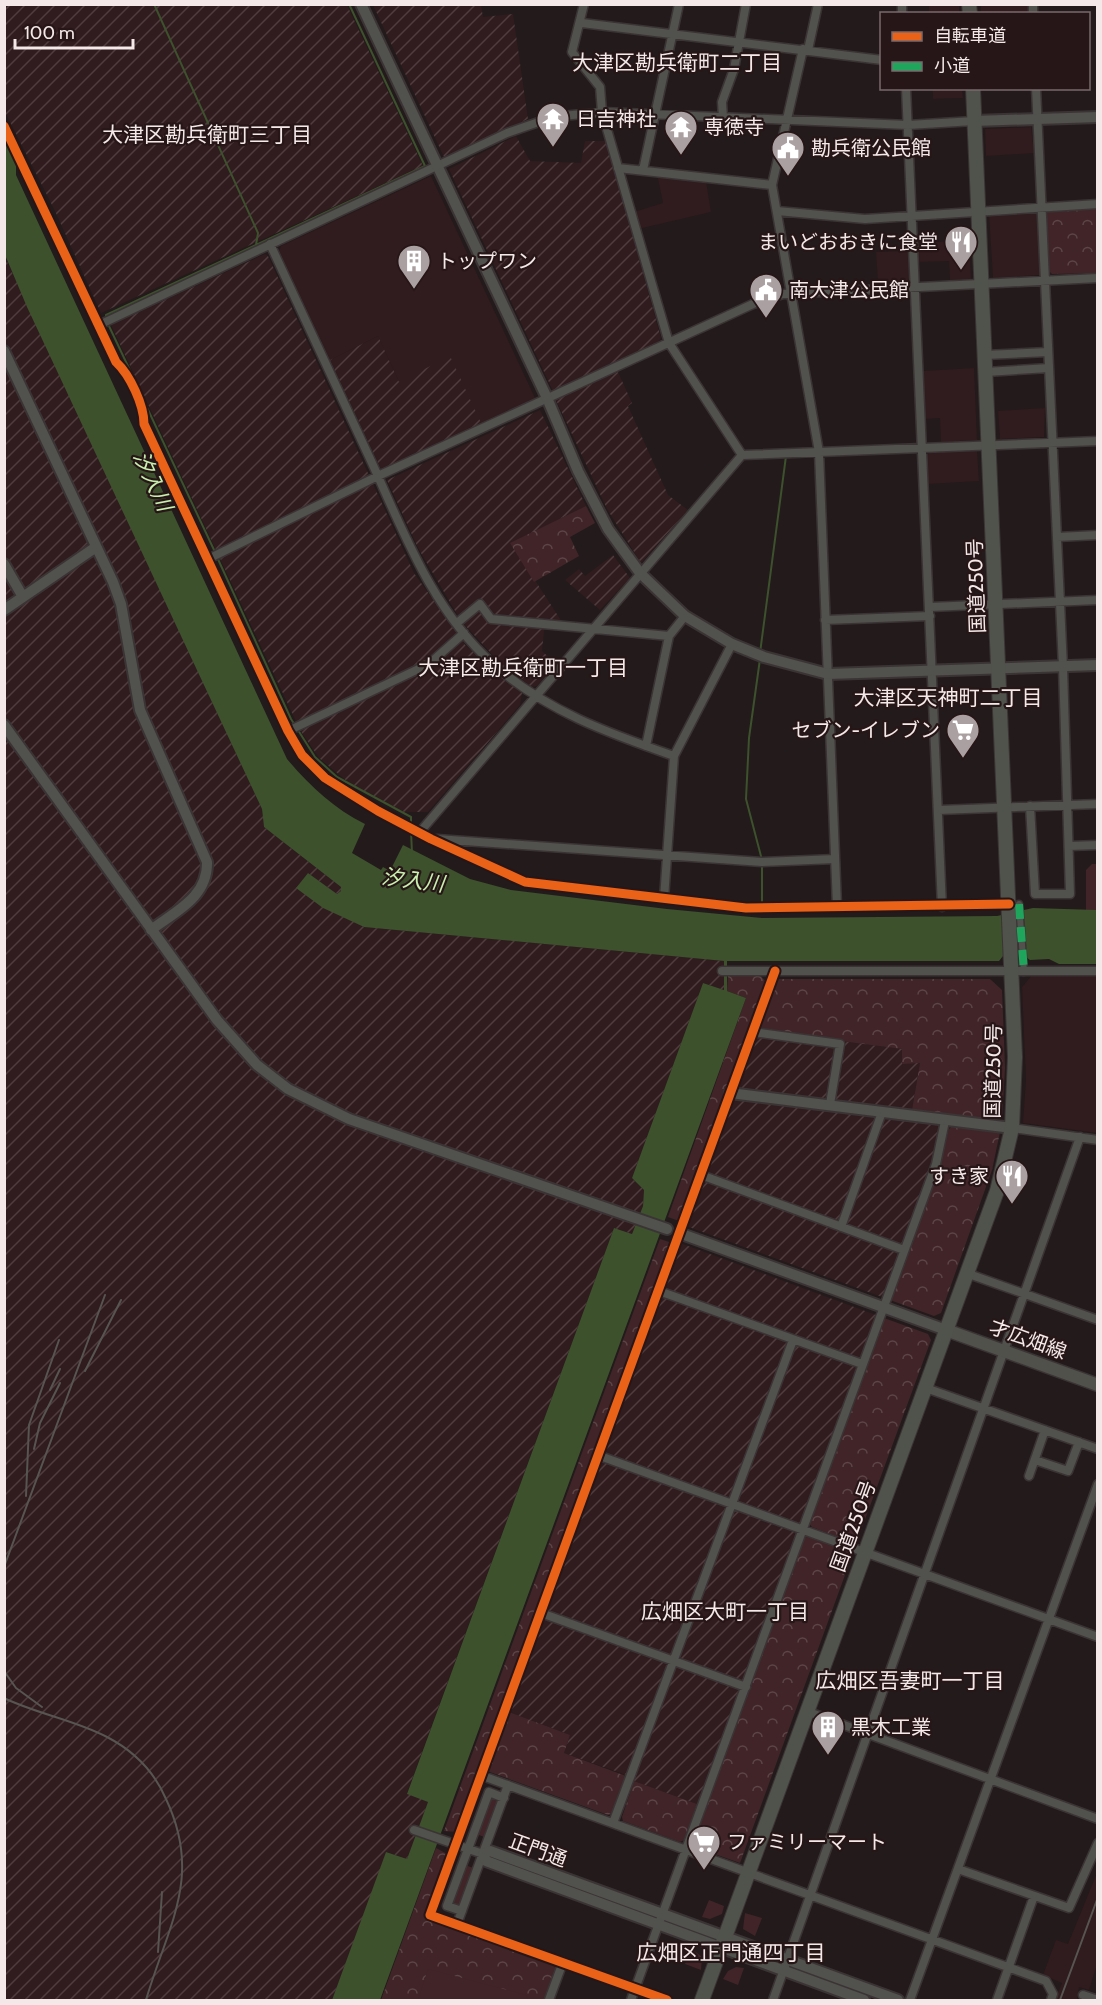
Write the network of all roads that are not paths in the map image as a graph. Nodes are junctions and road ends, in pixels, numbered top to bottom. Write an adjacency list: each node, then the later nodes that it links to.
1 (361, 4): 23 (street)
2 (584, 4): 6 (street)
3 (679, 4): 7 (street)
4 (746, 4): 8 (street)
5 (818, 4): 9 (street)
6 (582, 23): 7 (street); 14 (street)
7 (673, 34): 8 (street); 15 (street)
8 (740, 41): 9 (street); 17 (street)
9 (806, 50): 10 (street); 20 (street)
10 (880, 60)
11 (906, 90): 21 (street)
12 (973, 90): 19 (highway, 国道250号)
13 (1036, 90): 18 (street)
14 (602, 112): 15 (street); 23 (street); 24 (street)
15 (656, 114): 17 (street); 25 (street)
16 (1098, 117): 18 (street)
17 (723, 118): 20 (street)
18 (1038, 119): 19 (street); 28 (street)
19 (974, 121): 21 (street); 30 (highway, 国道250号)
20 (787, 122): 21 (street); 26 (street)
21 (908, 125): 31 (street)
22 (4, 126): 38 (street)
23 (438, 167): 32 (street); 45 (street)
24 (618, 168): 25 (street); 39 (street)
25 (643, 170): 26 (street)
26 (772, 185): 29 (street)
27 (1098, 204): 28 (street)
28 (1042, 207): 30 (street); 34 (street)
29 (777, 211): 31 (street); 37 (street)
30 (980, 211): 31 (street); 35 (highway, 国道250号)
31 (913, 216): 36 (street)
32 (270, 244): 38 (street); 52 (street)
33 (1098, 278): 34 (street)
34 (1045, 280): 35 (street); 41 (street)
35 (982, 282): 36 (street); 42 (highway, 国道250号)
36 (916, 286): 37 (street); 49 (street)
37 (792, 293): 39 (street); 50 (street)
38 (99, 325): 56 (street)
39 (669, 343): 45 (street); 51 (street)
40 (4, 351): 55 (street)
41 (1048, 352): 42 (street); 43 (street)
42 (985, 355): 44 (highway, 国道250号)
43 (1049, 368): 44 (street); 47 (street)
44 (986, 372): 48 (highway, 国道250号)
45 (547, 398): 52 (street); 58 (street)
46 (1098, 441): 47 (street)
47 (1053, 443): 48 (street); 54 (street)
48 (989, 446): 49 (street); 62 (highway, 国道250号)
49 (922, 448): 50 (street); 64 (street)
50 (819, 452): 51 (street); 66 (street)
51 (742, 455): 58 (street)
52 (378, 476): 56 (street); 67 (street)
53 (1098, 535): 54 (street)
54 (1057, 537): 61 (street)
55 (96, 547): 59 (street); 97 (street)
56 (208, 559): 79 (street)
57 (4, 564): 59 (street)
58 (640, 573): 65 (street); 68 (street)
59 (23, 597): 63 (street)
60 (1098, 600): 61 (street)
61 (1059, 602): 62 (street); 73 (street)
62 (996, 604): 64 (street); 74 (highway, 国道250号)
63 (4, 610)
64 (930, 612): 66 (street); 75 (street)
65 (684, 616): 70 (street); 71 (street)
66 (825, 620): 76 (street)
67 (457, 623): 68 (street); 69 (street)
68 (593, 627): 70 (street); 77 (street)
69 (464, 633): 77 (street); 79 (street)
70 (669, 636): 80 (street)
71 (732, 644): 76 (street); 81 (street)
72 (1098, 665): 73 (street)
73 (1063, 667): 74 (street); 83 (street)
74 (998, 669): 75 (street); 85 (highway, 国道250号)
75 (933, 671): 76 (street); 86 (street)
76 (828, 674): 92 (street)
77 (534, 696): 80 (street); 87 (street)
78 (4, 725): 97 (street)
79 (288, 731): 87 (street)
80 (646, 746): 81 (street)
81 (674, 756): 91 (street)
82 (1098, 804): 83 (street)
83 (1068, 805): 84 (street); 90 (street)
84 (1030, 806): 85 (street); 90 (street)
85 (1004, 807): 86 (street); 94 (highway, 国道250号)
86 (939, 810): 96 (street)
87 (419, 833): 88 (street)
88 (431, 839): 91 (street); 93 (street)
89 (1098, 845): 90 (street)
90 (1069, 846)
91 (667, 857): 92 (street); 93 (street)
92 (835, 860): 95 (street)
93 (664, 899): 95 (street)
94 (1014, 904): 96 (street); 101 (highway, 国道250号)
95 (837, 906): 96 (street)
96 (942, 907)
97 (151, 930): 112 (street)
98 (725, 971): 99 (street)
99 (776, 971): 101 (street); 102 (street)
100 (1098, 971): 101 (street)
101 (1018, 972): 107 (highway, 国道250号)
102 (753, 1032): 103 (street); 104 (street)
103 (730, 1093): 104 (street); 110 (street)
104 (830, 1104): 105 (street)
105 (882, 1112): 106 (street); 111 (street)
106 (945, 1121): 107 (street); 114 (street)
107 (1012, 1128): 108 (street); 115 (highway, 国道250号)
108 (1080, 1137): 109 (street); 117 (street)
109 (1098, 1140)
110 (701, 1175): 111 (street); 113 (street)
111 (841, 1227): 114 (street)
112 (667, 1229): 113 (street)
113 (679, 1233): 116 (street); 118 (street)
114 (904, 1250): 118 (street)
115 (966, 1274): 117 (street); 120 (highway, 国道250号)
116 (659, 1291): 121 (street); 130 (street)
117 (1024, 1293): 119 (street); 122 (street)
118 (883, 1307): 120 (street); 123 (street)
119 (1098, 1320)
120 (946, 1330): 122 (main road, 才広畑線); 125 (highway, 国道250号)
121 (793, 1340): 123 (street); 134 (street)
122 (1004, 1351): 124 (main road, 才広畑線); 126 (street)
123 (862, 1364): 135 (street)
124 (1098, 1385)
125 (923, 1387): 126 (street); 136 (highway, 国道250号)
126 (983, 1408): 127 (street); 137 (street)
127 (1045, 1430): 128 (street); 131 (street)
128 (1078, 1442): 129 (street); 131 (street)
129 (1098, 1449)
130 (600, 1456): 134 (street); 138 (street)
131 (1035, 1460): 132 (street)
132 (1029, 1476)
133 (1098, 1484): 139 (street)
134 (731, 1503): 135 (street); 141 (street)
135 (803, 1529): 136 (street); 142 (street)
136 (865, 1551): 137 (street); 143 (highway, 国道250号)
137 (925, 1574): 139 (street); 144 (street)
138 (541, 1613): 141 (street); 145 (street)
139 (1049, 1619): 140 (street); 146 (street)
140 (1098, 1637)
141 (672, 1660): 142 (street); 150 (street)
142 (746, 1687): 155 (street)
143 (806, 1711): 144 (street); 158 (highway, 国道250号)
144 (868, 1733): 146 (street); 159 (street)
145 (480, 1775): 147 (street); 153 (street)
146 (990, 1779): 149 (street); 157 (street)
147 (508, 1785): 148 (street); 150 (street)
148 (504, 1798): 154 (street); 156 (street)
149 (1098, 1819)
150 (613, 1823): 155 (street)
151 (414, 1830): 153 (street)
152 (1098, 1843): 160 (street)
153 (456, 1844): 154 (street); 163 (street)
154 (468, 1849): 156 (street); 161 (street)
155 (686, 1850): 158 (street); 162 (street)
156 (483, 1854): 161 (street); 162 (street, 正門通)
157 (958, 1869): 160 (street); 164 (street)
158 (748, 1872): 159 (street); 165 (highway, 国道250号)
159 (810, 1896): 164 (street); 167 (street)
160 (1034, 1896): 168 (street)
161 (462, 1911): 163 (street)
162 (660, 1920): 165 (street, 正門通); 169 (street)
163 (457, 1924): 166 (street)
164 (932, 1940): 168 (street); 179 (street)
165 (722, 1943): 167 (street, 正門通); 175 (highway, 国道250号)
166 (563, 1962): 169 (street); 172 (street)
167 (785, 1966): 176 (street); 177 (street, 正門通); 178 (street, 正門通)
168 (1009, 1967): 180 (street); 181 (street)
169 (635, 1988): 173 (street); 174 (street)
170 (1083, 1995): 171 (street)
171 (1098, 2000)
172 (549, 2001)
173 (631, 2001)
174 (667, 2001)
175 (702, 2001)
176 (773, 2001)
177 (864, 2001)
178 (898, 2001)
179 (910, 2001)
180 (997, 2001)
181 (1051, 2001)

